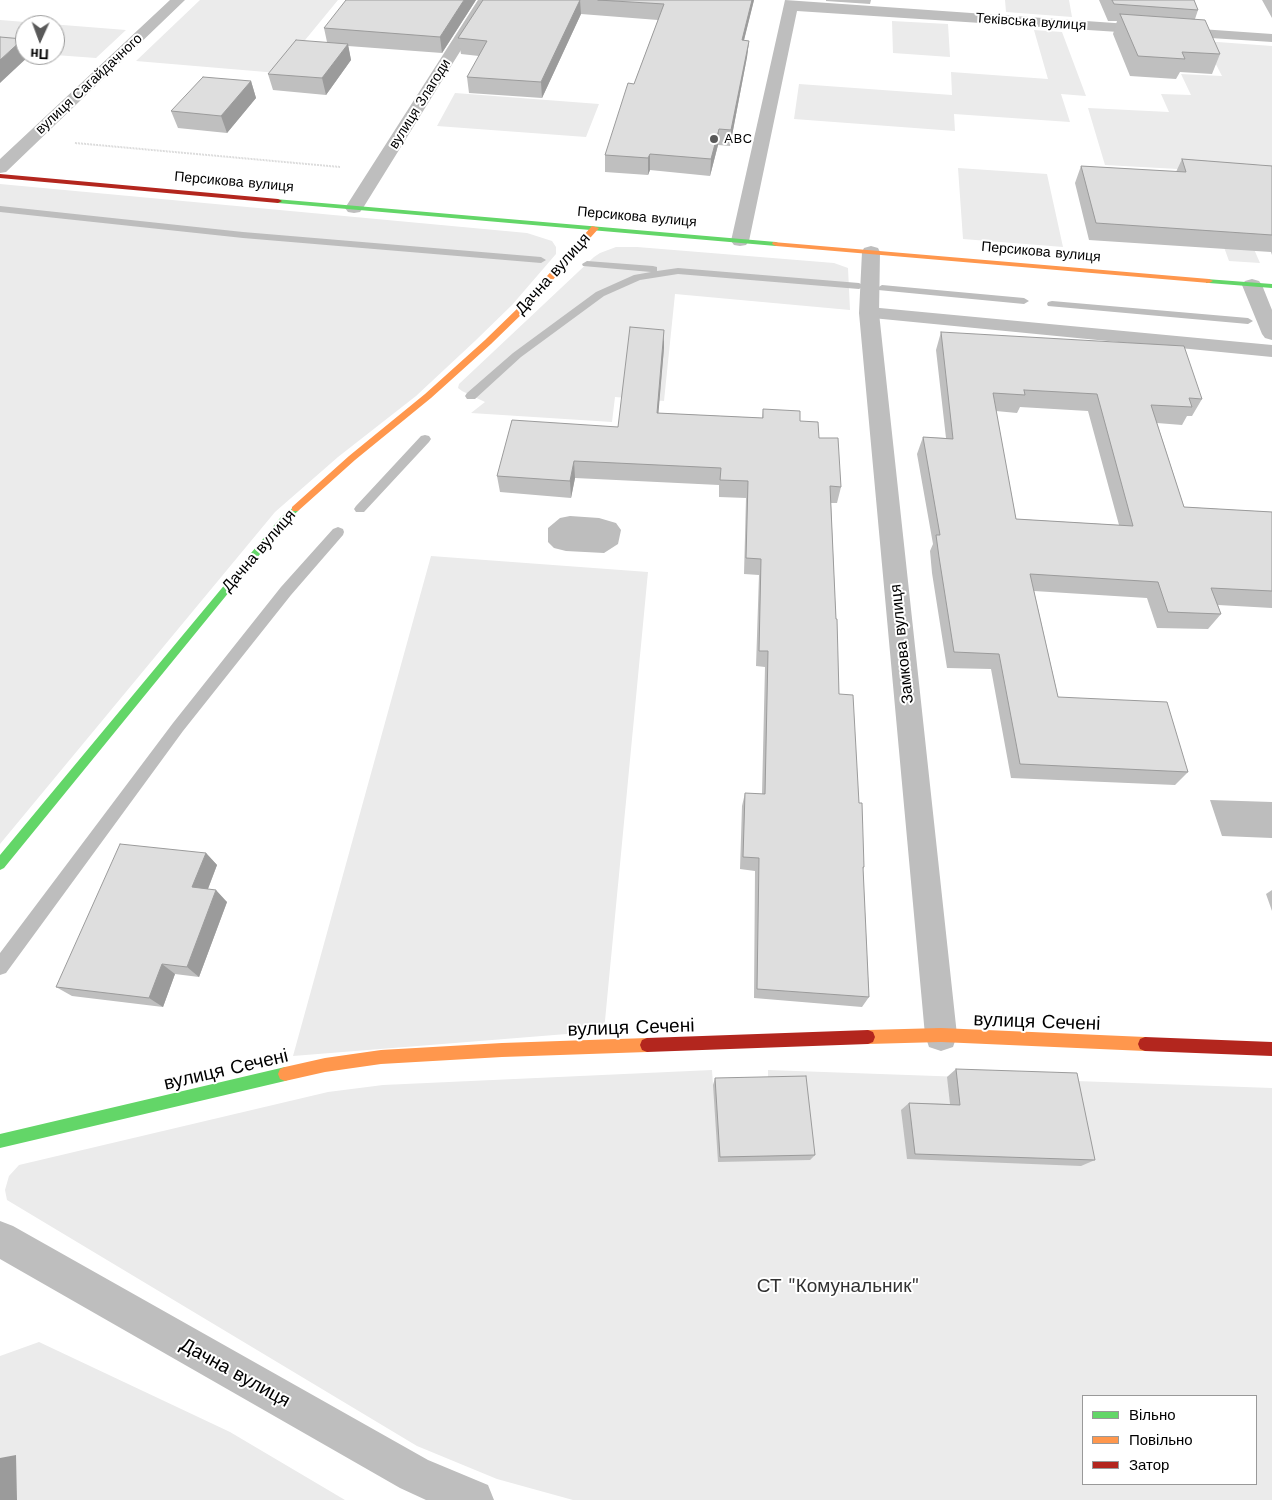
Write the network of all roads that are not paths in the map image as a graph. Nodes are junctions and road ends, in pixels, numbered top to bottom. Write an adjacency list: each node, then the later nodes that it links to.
1 (178, 0): 5 (street, вулиця Сагайдачного)
2 (485, 0): 7 (street, вулиця Злагоди)
3 (791, 3): 4 (street, Теківська вулиця); 9 (street)
4 (1272, 38)
5 (0, 168)
6 (0, 176): 7 (street, Персикова вулиця)
7 (354, 208): 8 (street, Персикова вулиця)
8 (595, 228): 9 (street, Персикова вулиця); 16 (street, Дачна вулиця)
9 (740, 241): 10 (street, Персикова вулиця)
10 (871, 252): 11 (street, Персикова вулиця); 13 (street, Замкова вулиця)
11 (1252, 284): 12 (street, Персикова вулиця); 14 (street)
12 (1272, 286)
13 (869, 313): 15 (street); 17 (street, Замкова вулиця)
14 (1272, 334)
15 (1272, 351)
16 (0, 864)
17 (941, 1035): 18 (street, вулиця Сечені); 19 (street, вулиця Сечені)
18 (1272, 1049)
19 (0, 1141)
20 (0, 1239): 21 (street, Дачна вулиця)
21 (473, 1500)

